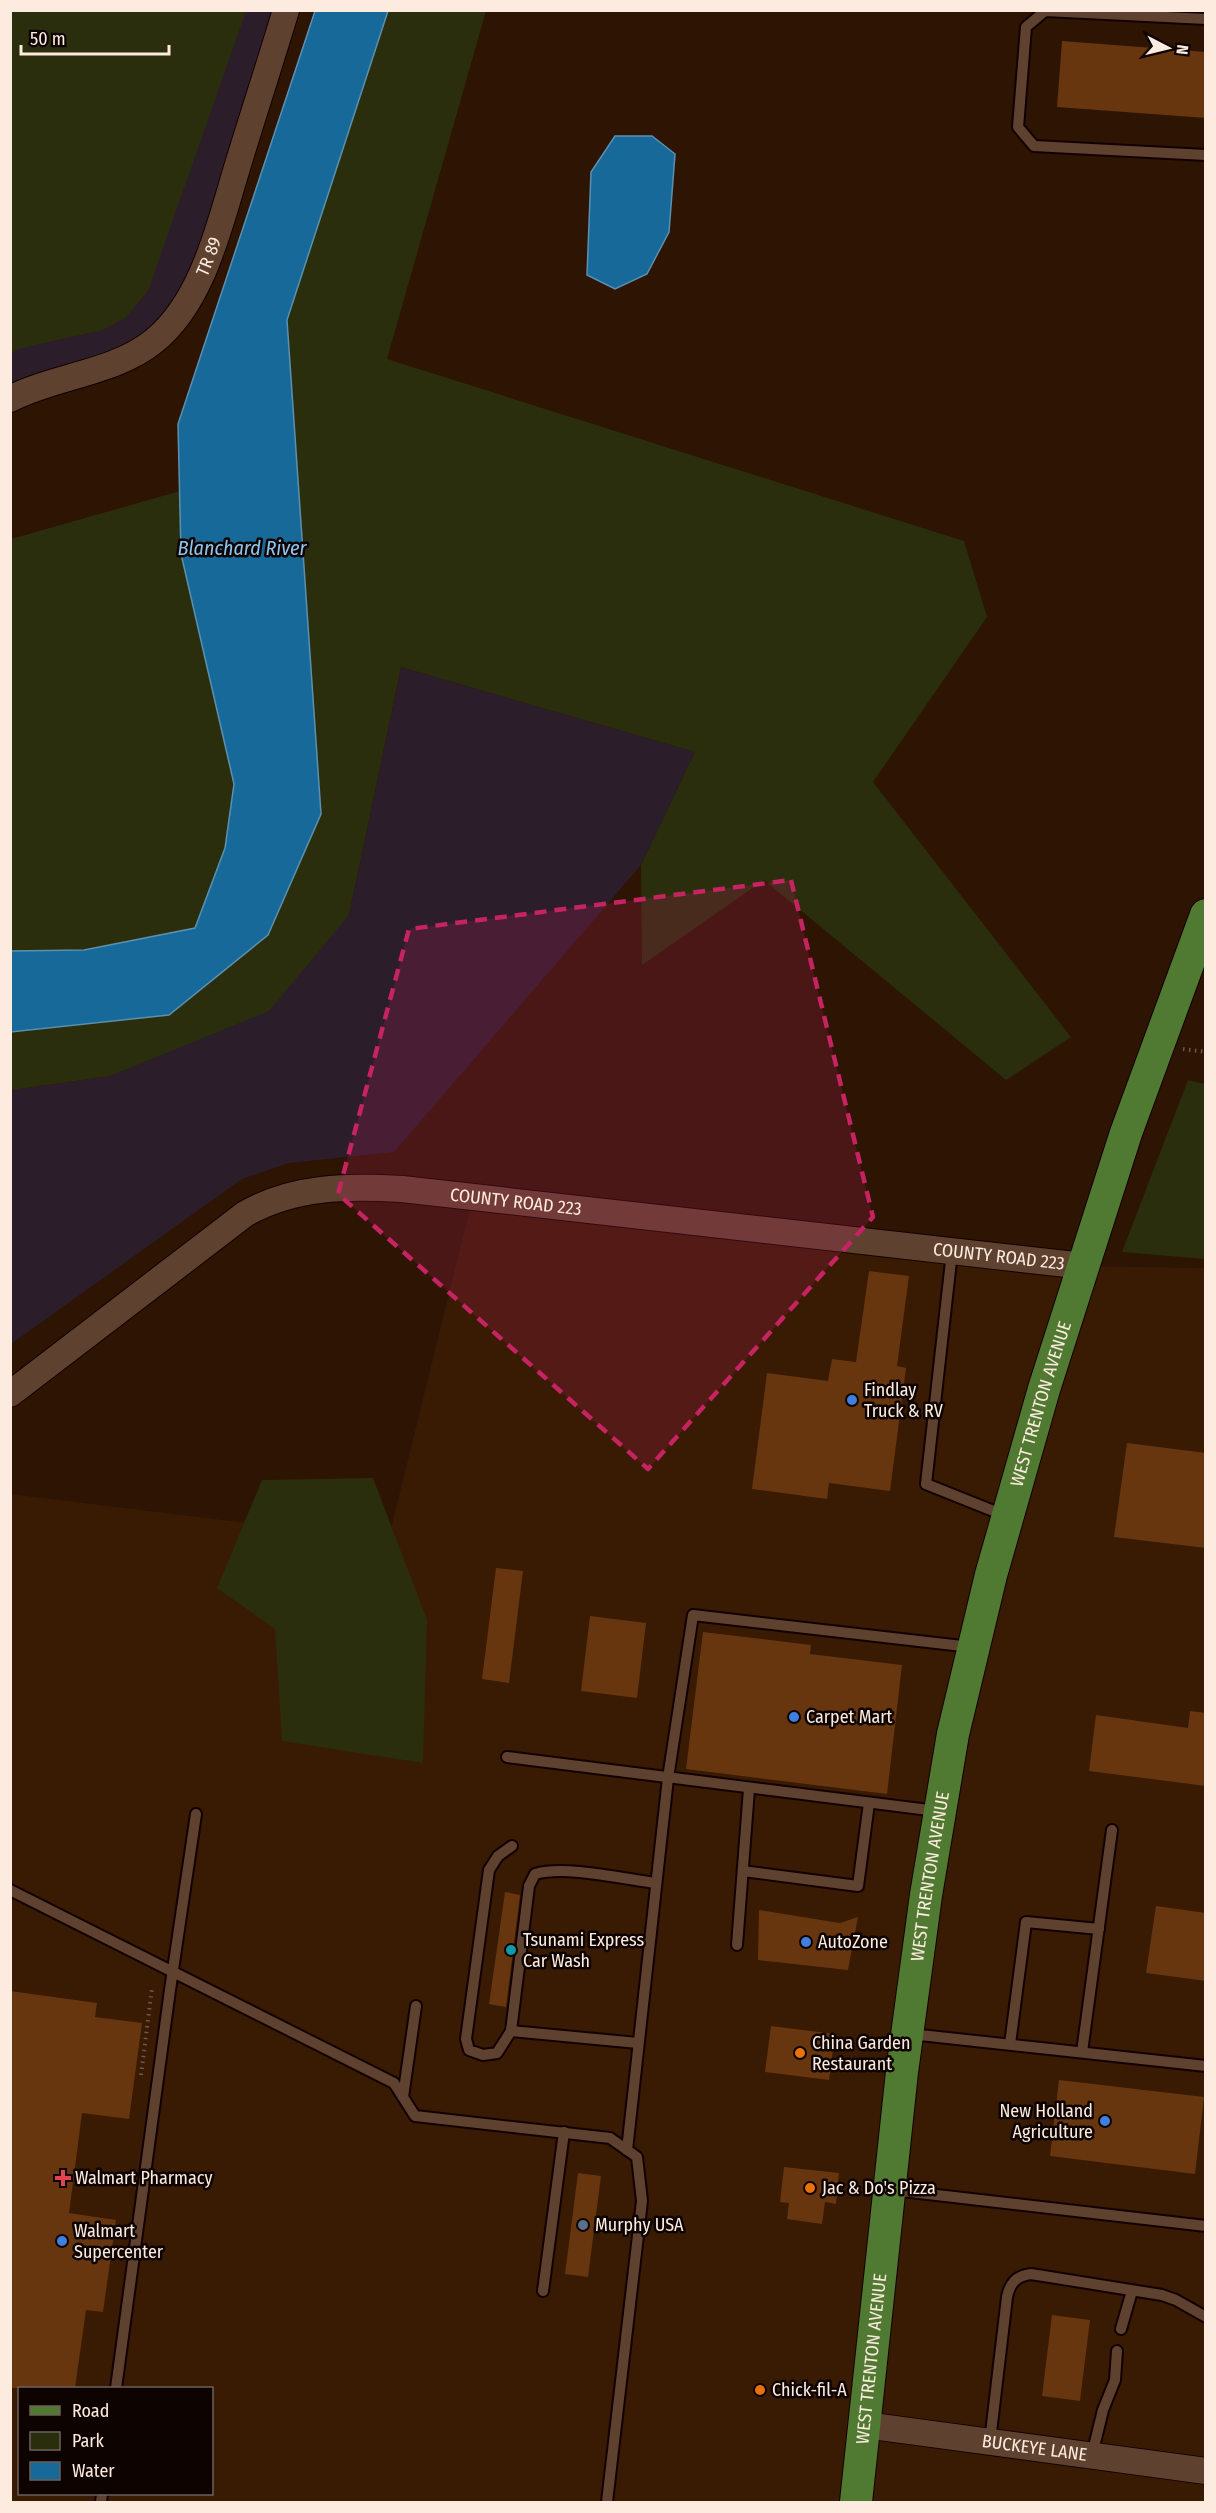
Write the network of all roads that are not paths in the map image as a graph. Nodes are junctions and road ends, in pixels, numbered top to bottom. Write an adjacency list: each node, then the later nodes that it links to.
1 (286, 10): 4 (street, TR 89)
2 (1206, 19): 3 (lane)
3 (1206, 155)
4 (10, 399)
5 (1206, 915): 7 (main road, WEST TRENTON AVENUE)
6 (952, 1251): 7 (street, COUNTY ROAD 223); 8 (street, COUNTY ROAD 223); 9 (lane)
7 (1084, 1266): 9 (main road, WEST TRENTON AVENUE)
8 (10, 1394)
9 (1008, 1516): 10 (main road, WEST TRENTON AVENUE)
10 (974, 1647): 12 (lane); 15 (main road, WEST TRENTON AVENUE)
11 (507, 1757): 12 (lane)
12 (668, 1778): 13 (lane); 20 (lane)
13 (749, 1789): 14 (lane); 19 (lane)
14 (869, 1803): 15 (lane); 19 (lane)
15 (940, 1811): 27 (main road, WEST TRENTON AVENUE)
16 (196, 1814): 24 (lane)
17 (1112, 1830): 22 (lane)
18 (512, 1846): 26 (lane)
19 (743, 1871): 23 (lane)
20 (656, 1883): 26 (lane); 28 (lane)
21 (10, 1890): 24 (lane)
22 (1099, 1929): 29 (lane); 30 (lane)
23 (737, 1945)
24 (172, 1971): 32 (lane); 42 (lane)
25 (416, 2006): 32 (lane)
26 (511, 2031): 28 (lane)
27 (908, 2034): 29 (lane); 35 (main road, WEST TRENTON AVENUE)
28 (638, 2043): 34 (lane)
29 (1010, 2044): 30 (lane)
30 (1082, 2052): 31 (lane)
31 (1206, 2066)
32 (403, 2097): 33 (lane)
33 (564, 2132): 34 (lane); 37 (lane)
34 (627, 2150): 47 (lane)
35 (890, 2189): 36 (lane); 43 (main road, WEST TRENTON AVENUE)
36 (1206, 2226)
37 (543, 2291)
38 (1132, 2291): 39 (lane); 40 (lane); 44 (lane)
39 (1206, 2317)
40 (1121, 2328)
41 (1117, 2351): 45 (lane)
42 (116, 2387)
43 (865, 2425): 44 (street, BUCKEYE LANE); 48 (main road, WEST TRENTON AVENUE)
44 (990, 2442): 45 (street, BUCKEYE LANE)
45 (1092, 2456): 46 (street, BUCKEYE LANE)
46 (1206, 2471)
47 (607, 2502)
48 (856, 2502)

